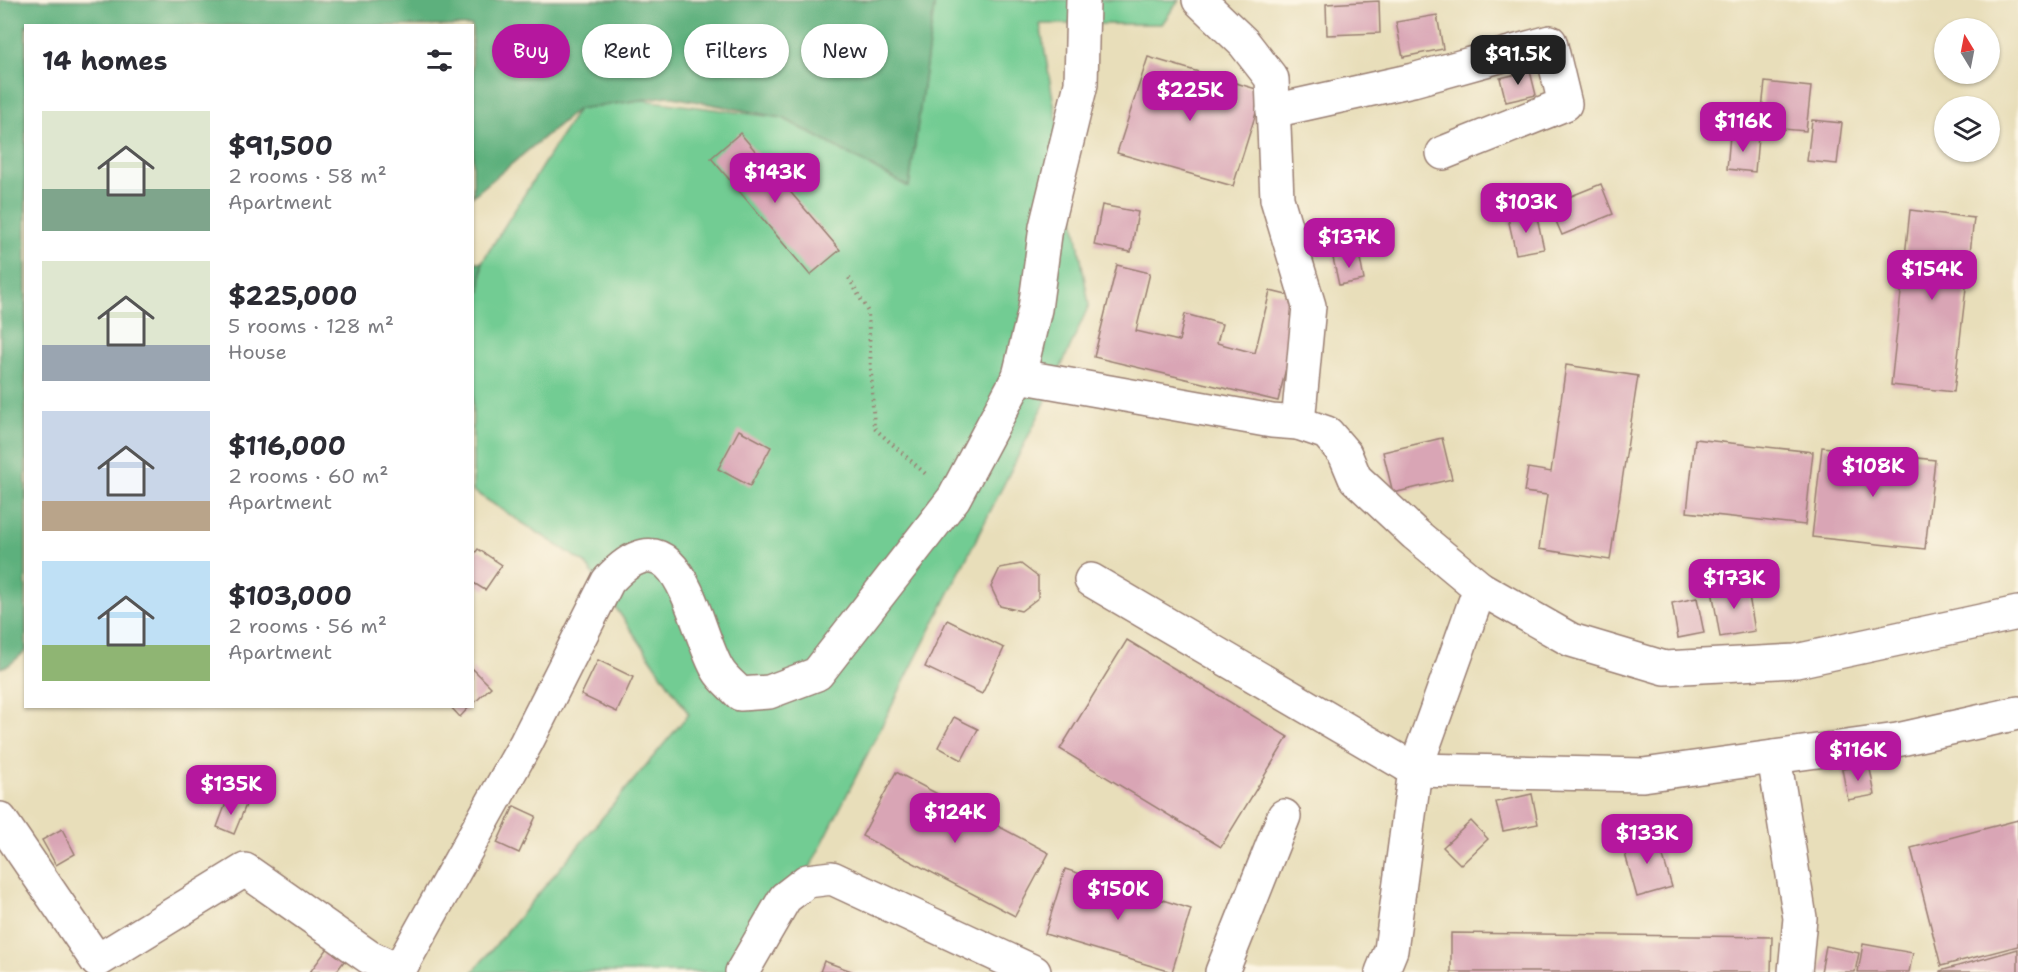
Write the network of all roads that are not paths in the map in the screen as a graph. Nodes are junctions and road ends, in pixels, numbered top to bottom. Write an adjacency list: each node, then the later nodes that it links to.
1 (1083, 0): 5 (street)
2 (1199, 0): 3 (street)
3 (1273, 111): 4 (street); 6 (street)
4 (1443, 153)
5 (1019, 376): 6 (street); 15 (street)
6 (1298, 423): 8 (street)
7 (1090, 580): 12 (street)
8 (1480, 588): 9 (street); 12 (street)
9 (2018, 613)
10 (2018, 712): 11 (street)
11 (1774, 757): 12 (street); 20 (street)
12 (1415, 770): 19 (street)
13 (1284, 816): 18 (street)
14 (0, 819): 15 (street)
15 (398, 972)
16 (742, 972): 17 (street)
17 (1034, 972)
18 (1222, 972)
19 (1382, 972)
20 (1795, 972)

